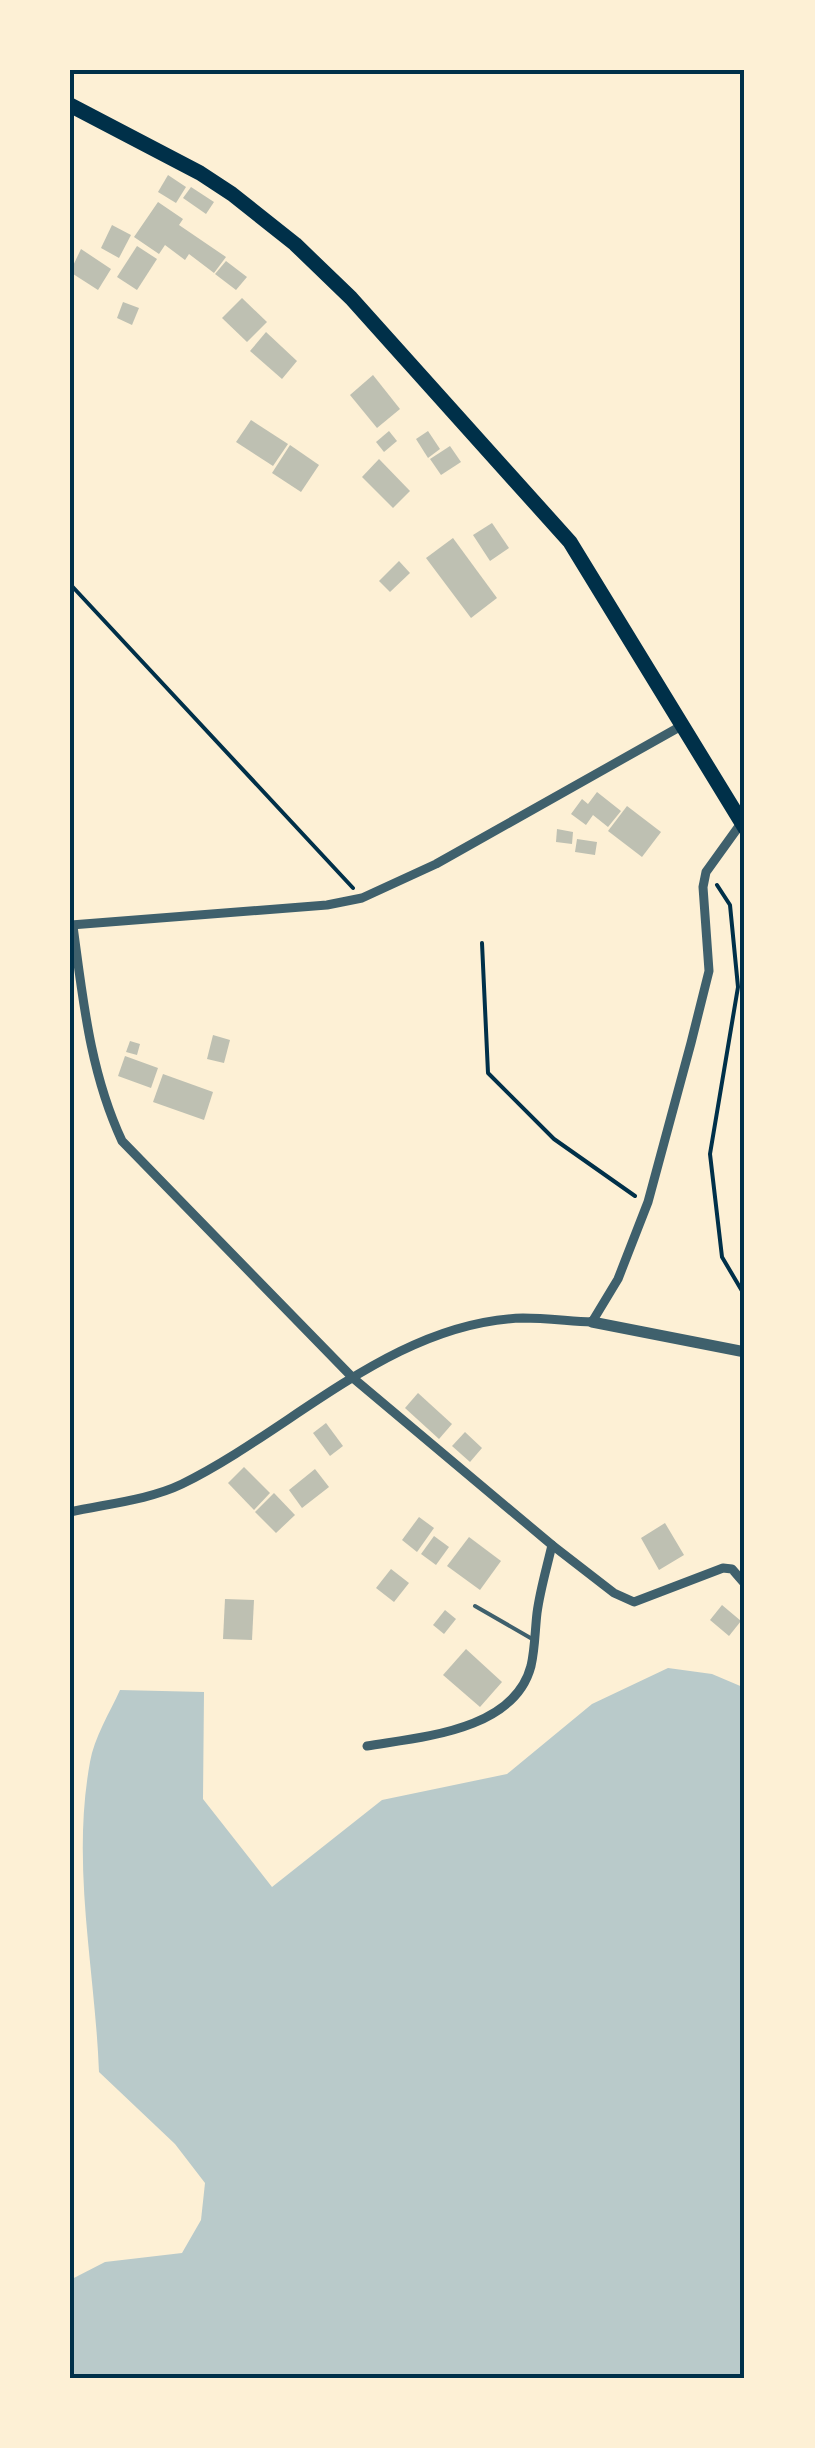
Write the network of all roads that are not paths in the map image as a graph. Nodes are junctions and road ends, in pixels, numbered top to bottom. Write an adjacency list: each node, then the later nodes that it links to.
1 (70, 105): 2 (highway)
2 (683, 726): 3 (highway); 4 (street)
3 (743, 825): 5 (street)
4 (72, 925): 7 (street)
5 (592, 1322): 6 (street); 7 (street)
6 (745, 1352)
7 (353, 1378): 8 (street); 9 (street)
8 (70, 1512)
9 (552, 1545): 10 (street); 12 (street)
10 (745, 1584)
11 (475, 1606): 12 (lane)
12 (534, 1640): 13 (street)
13 (367, 1746)

